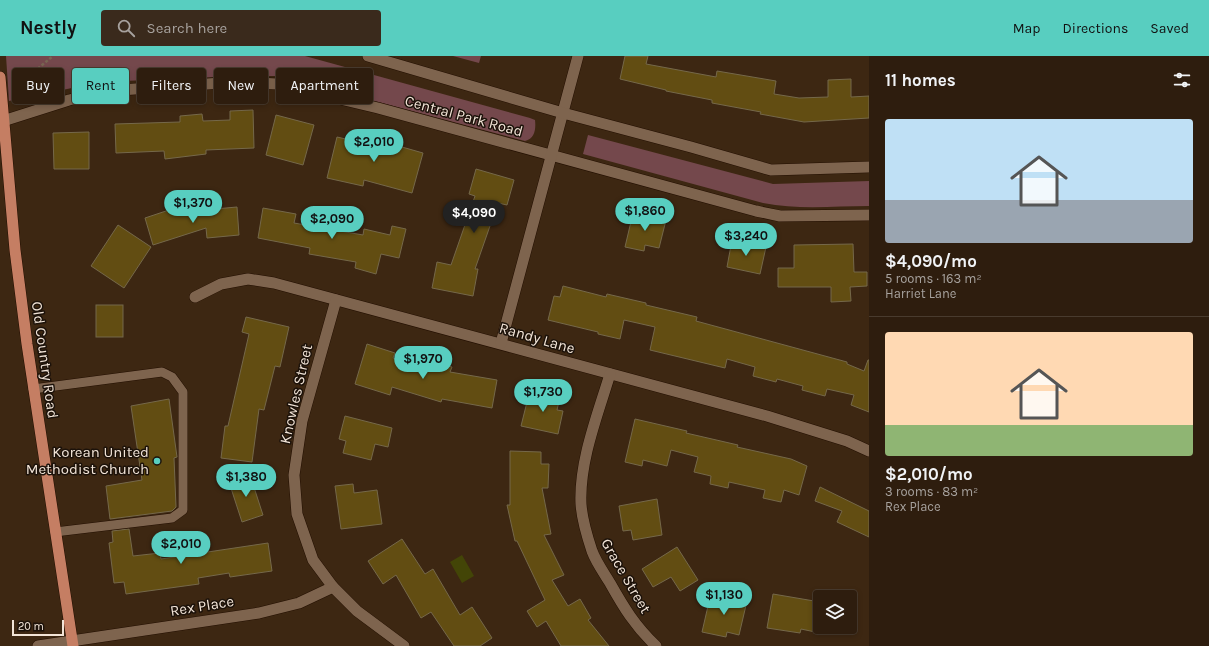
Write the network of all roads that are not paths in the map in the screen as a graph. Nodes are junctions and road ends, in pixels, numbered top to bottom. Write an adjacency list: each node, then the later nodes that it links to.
1 (368, 56): 5 (street, Central Park Road)
2 (578, 56): 5 (street)
3 (0, 77): 4 (main road, Old Country Road)
4 (1, 105): 6 (main road, Old Country Road)
5 (563, 113): 7 (street); 8 (street, Central Park Road)
6 (3, 120): 7 (street, Central Park Road); 14 (main road, Old Country Road)
7 (552, 155): 9 (street, Central Park Road); 12 (street)
8 (869, 168)
9 (869, 215)
10 (195, 298): 11 (street, Randy Lane)
11 (336, 300): 12 (street, Randy Lane); 17 (street, Knowles Street)
12 (501, 343): 13 (street, Randy Lane)
13 (610, 374): 15 (street, Randy Lane); 21 (street, Grace Street)
14 (33, 389): 16 (main road, Old Country Road); 16 (lane)
15 (869, 452)
16 (55, 532): 18 (main road, Old Country Road)
17 (333, 587): 18 (street, Rex Place); 20 (street, Knowles Street)
18 (72, 644): 19 (street, Rex Place)
19 (38, 646)
20 (404, 646)
21 (656, 646)

